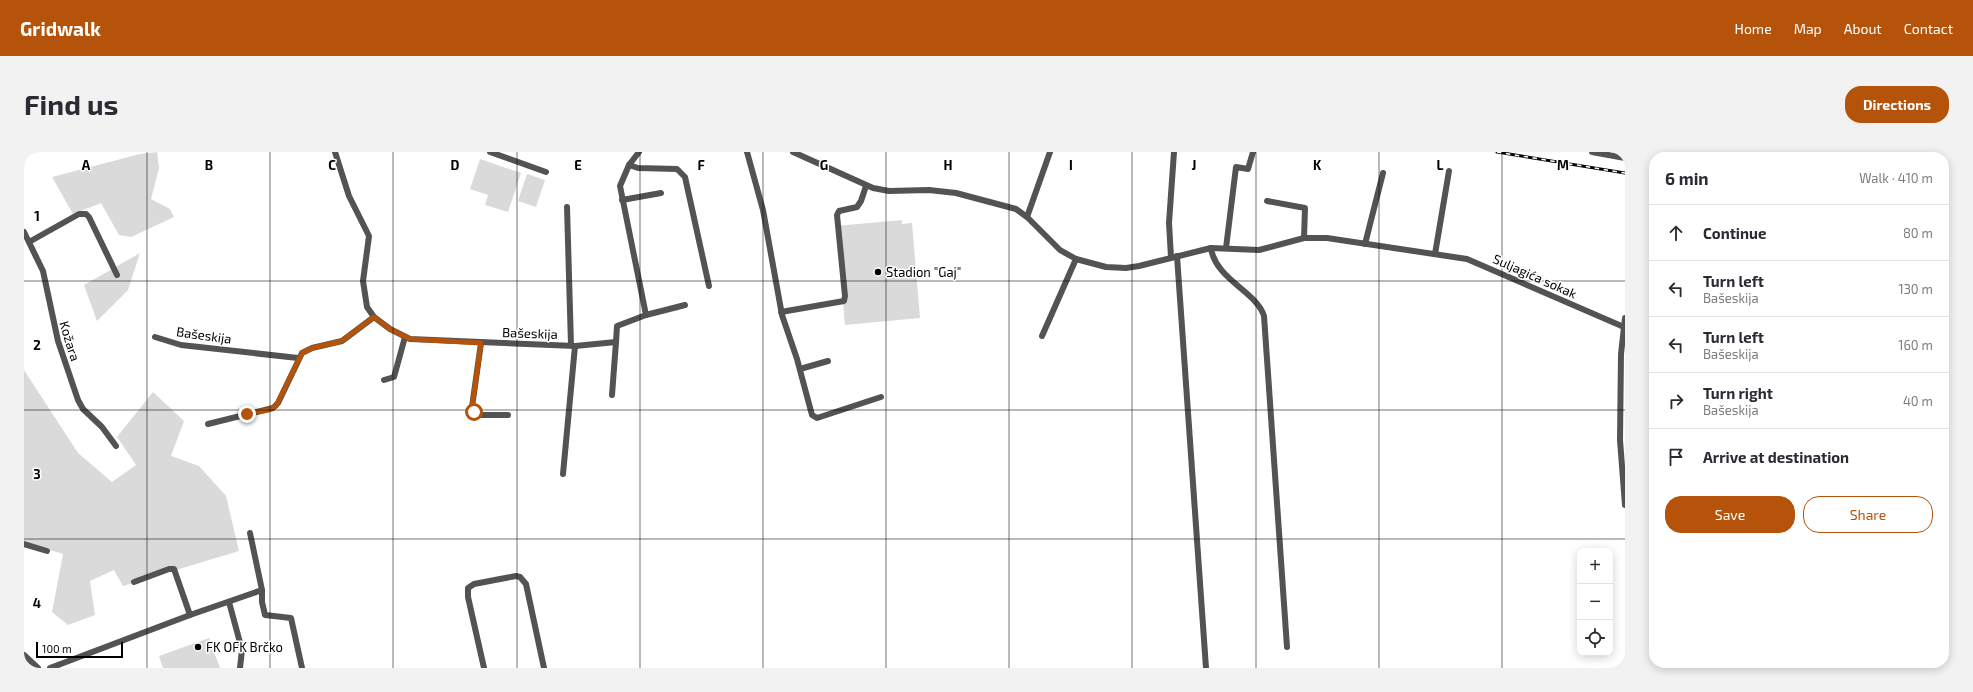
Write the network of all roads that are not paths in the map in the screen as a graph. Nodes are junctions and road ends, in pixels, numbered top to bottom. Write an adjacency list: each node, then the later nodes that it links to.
1 (335, 152): 35 (street)
2 (490, 152): 13 (street)
3 (639, 152): 11 (street)
4 (747, 152): 33 (street)
5 (793, 152): 15 (street, Suljagića sokak)
6 (1050, 152): 20 (street)
7 (1174, 152): 28 (street)
8 (1253, 152): 26 (street)
9 (1592, 152): 10 (street)
10 (1625, 158)
11 (629, 165): 17 (street); 31 (street)
12 (1449, 171): 27 (street)
13 (546, 172)
14 (1383, 173): 24 (street)
15 (866, 186): 20 (street, Suljagića sokak); 33 (street)
16 (661, 193): 17 (street)
17 (622, 200): 34 (street)
18 (1267, 201): 22 (street)
19 (567, 207): 43 (street, Bašeskija)
20 (1027, 217): 29 (street, Suljagića sokak)
21 (24, 232): 23 (street, Kožara)
22 (1304, 238): 24 (street, Suljagića sokak); 26 (street, Suljagića sokak)
23 (29, 242): 30 (street); 53 (street, Kožara)
24 (1365, 244): 27 (street, Suljagića sokak)
25 (1211, 248): 26 (street, Suljagića sokak); 28 (street, Suljagića sokak); 63 (street)
26 (1226, 248)
27 (1435, 254): 37 (street, Suljagića sokak)
28 (1174, 257): 29 (street, Suljagića sokak); 71 (street)
29 (1076, 259): 38 (street)
30 (117, 275)
31 (709, 286)
32 (685, 306): 34 (street)
33 (781, 312): 47 (street)
34 (646, 316): 41 (street)
35 (374, 317): 39 (street, Bašeskija); 45 (street)
36 (1625, 318): 37 (street)
37 (1624, 327): 44 (street)
38 (1042, 336)
39 (405, 337): 42 (street, Bašeskija); 48 (street)
40 (155, 338): 45 (street, Bašeskija)
41 (616, 342): 43 (street, Bašeskija); 49 (street)
42 (481, 343): 43 (street, Bašeskija); 51 (street)
43 (573, 345): 54 (street, Bašeskija)
44 (1623, 354): 55 (street)
45 (298, 358): 52 (street)
46 (828, 361): 47 (street)
47 (800, 369): 50 (street)
48 (384, 380)
49 (612, 395)
50 (881, 397)
51 (508, 415)
52 (208, 424)
53 (116, 446)
54 (563, 474)
55 (1625, 505)
56 (250, 533): 60 (street)
57 (24, 544): 58 (street)
58 (48, 551)
59 (134, 582): 62 (street)
60 (262, 590): 61 (street); 68 (street)
61 (229, 602): 62 (street); 67 (street)
62 (190, 615): 66 (street)
63 (1287, 647)
64 (24, 655): 65 (street)
65 (38, 668)
66 (50, 668)
67 (240, 668)
68 (302, 668)
69 (484, 668): 70 (street)
70 (544, 668)
71 (1206, 668)

